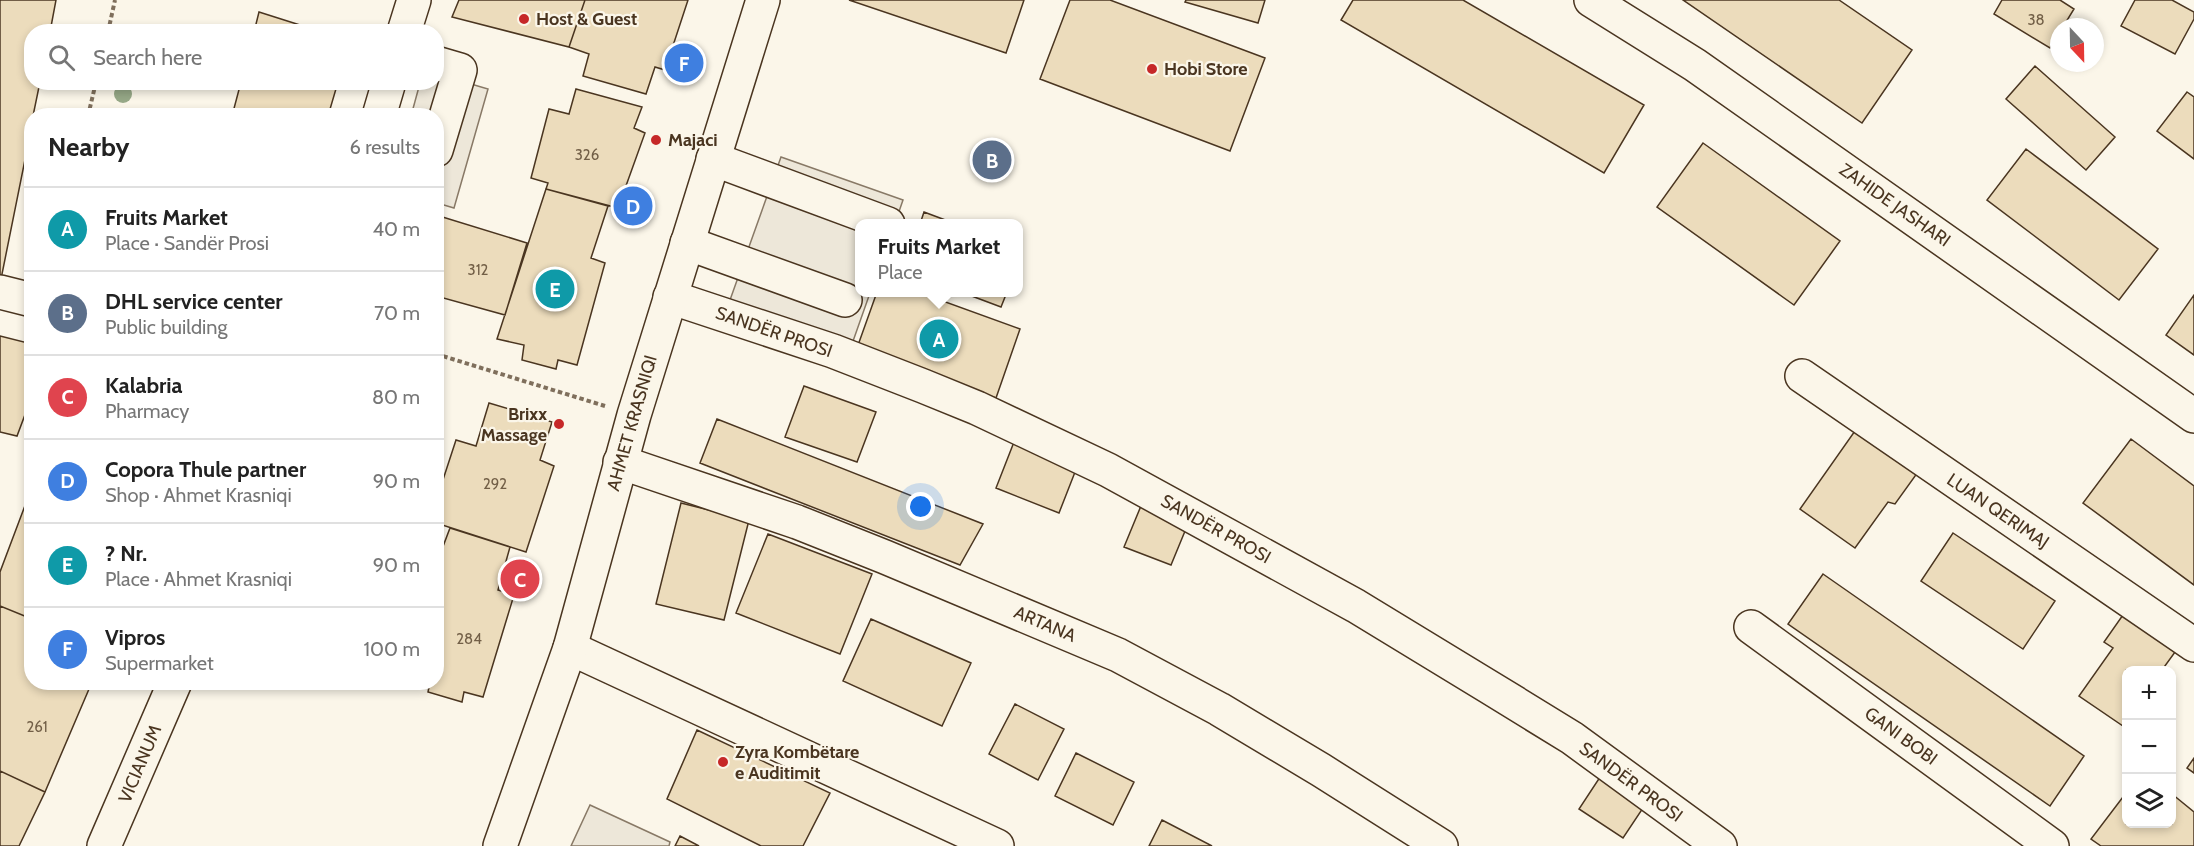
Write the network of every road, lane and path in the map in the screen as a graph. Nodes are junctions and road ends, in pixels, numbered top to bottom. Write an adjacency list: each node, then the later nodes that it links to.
1 (115, 0): 5 (path)
2 (414, 0): 6 (street)
3 (763, 0): 13 (street, AHMET KRASNIQI)
4 (1591, 0): 23 (street, ZAHIDE JASHARI)
5 (110, 24)
6 (407, 24)
7 (444, 65): 12 (street)
8 (94, 90): 10 (path)
9 (387, 90): 11 (street)
10 (90, 108)
11 (381, 108)
12 (444, 123)
13 (713, 159): 14 (street); 15 (street, AHMET KRASNIQI)
14 (875, 219)
15 (687, 243): 17 (street, AHMET KRASNIQI); 19 (street)
16 (0, 292): 18 (street)
17 (670, 297): 22 (street, AHMET KRASNIQI); 33 (street, SANDËR PROSI)
18 (24, 298)
19 (845, 300)
20 (444, 356): 22 (path)
21 (1802, 376): 26 (street, LUAN QERIMAJ)
22 (634, 415): 24 (street, AHMET KRASNIQI)
23 (2194, 416)
24 (620, 462): 27 (street, AHMET KRASNIQI); 32 (street, ARTANA)
25 (1751, 627): 34 (street, GANI BOBI)
26 (2194, 645)
27 (570, 648): 30 (street, AHMET KRASNIQI); 31 (street)
28 (172, 690): 29 (street, VICIANUM)
29 (104, 846)
30 (500, 846)
31 (997, 846)
32 (1441, 846)
33 (1720, 846)
34 (2052, 846)

